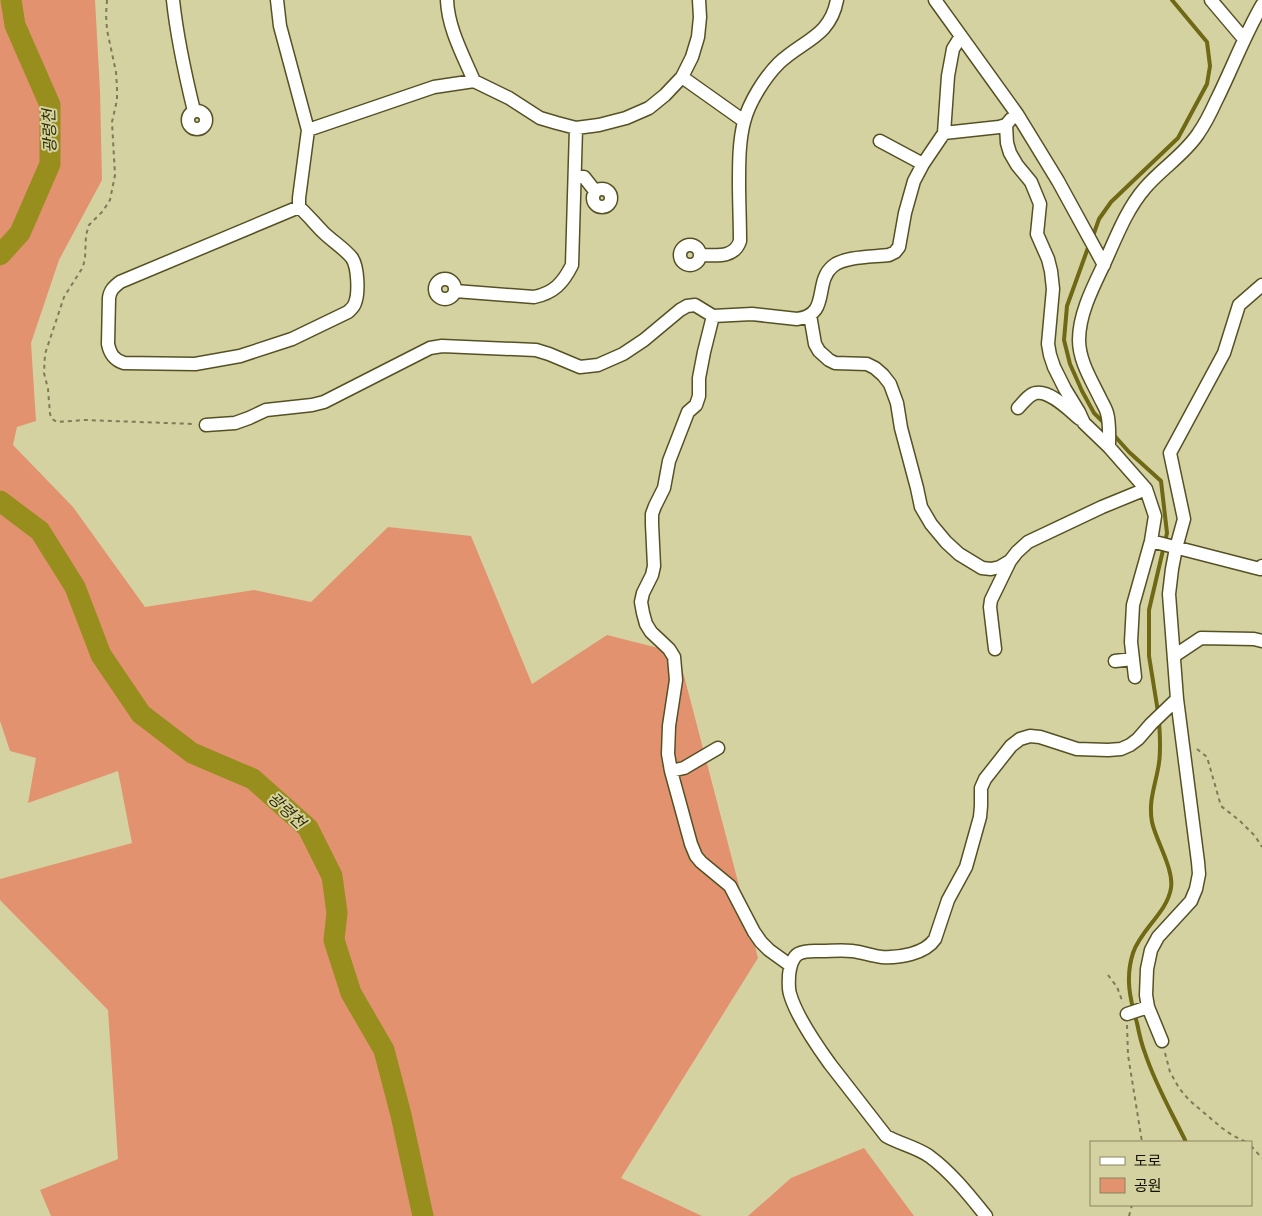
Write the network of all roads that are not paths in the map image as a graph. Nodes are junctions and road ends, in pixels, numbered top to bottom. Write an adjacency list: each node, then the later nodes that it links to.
1 (173, 0): 13 (street)
2 (276, 0): 18 (street)
3 (447, 0): 12 (street)
4 (699, 0): 11 (street)
5 (837, 0): 15 (street)
6 (935, 0): 9 (street)
7 (1210, 0): 10 (street)
8 (1262, 5): 10 (street)
9 (961, 36): 14 (street); 19 (street)
10 (1244, 39): 26 (street)
11 (682, 77): 15 (street); 17 (street)
12 (474, 80): 17 (street); 18 (street)
13 (194, 111)
14 (1017, 114): 16 (street); 26 (street)
15 (744, 121): 25 (street)
16 (1006, 124): 19 (street); 32 (street)
17 (576, 128): 22 (street)
18 (308, 130): 24 (street)
19 (944, 133): 21 (street)
20 (880, 141): 21 (street)
21 (923, 164): 29 (street)
22 (575, 177): 23 (street); 28 (street)
23 (595, 191)
24 (299, 207): 24 (street)
25 (700, 255)
26 (1102, 262): 34 (street)
27 (1262, 285): 37 (street)
28 (455, 291)
29 (810, 315): 30 (street); 38 (street)
30 (713, 316): 33 (street); 48 (street)
31 (1018, 408): 32 (street)
32 (1084, 423): 34 (street)
33 (206, 425)
34 (1109, 448): 35 (street)
35 (1146, 489): 36 (street); 38 (street)
36 (1150, 541): 37 (street); 43 (street)
37 (1176, 548): 39 (street); 42 (street)
38 (1010, 561): 41 (street)
39 (1262, 566)
40 (1262, 641): 42 (street)
41 (995, 649)
42 (1174, 656): 46 (street)
43 (1133, 659): 44 (street); 45 (street)
44 (1115, 661)
45 (1135, 676)
46 (1172, 703): 50 (street); 53 (street)
47 (718, 748): 48 (street)
48 (671, 770): 49 (street)
49 (787, 963)
50 (1146, 1008): 51 (street); 52 (street)
51 (1129, 1013)
52 (1162, 1042)
53 (986, 1216)

